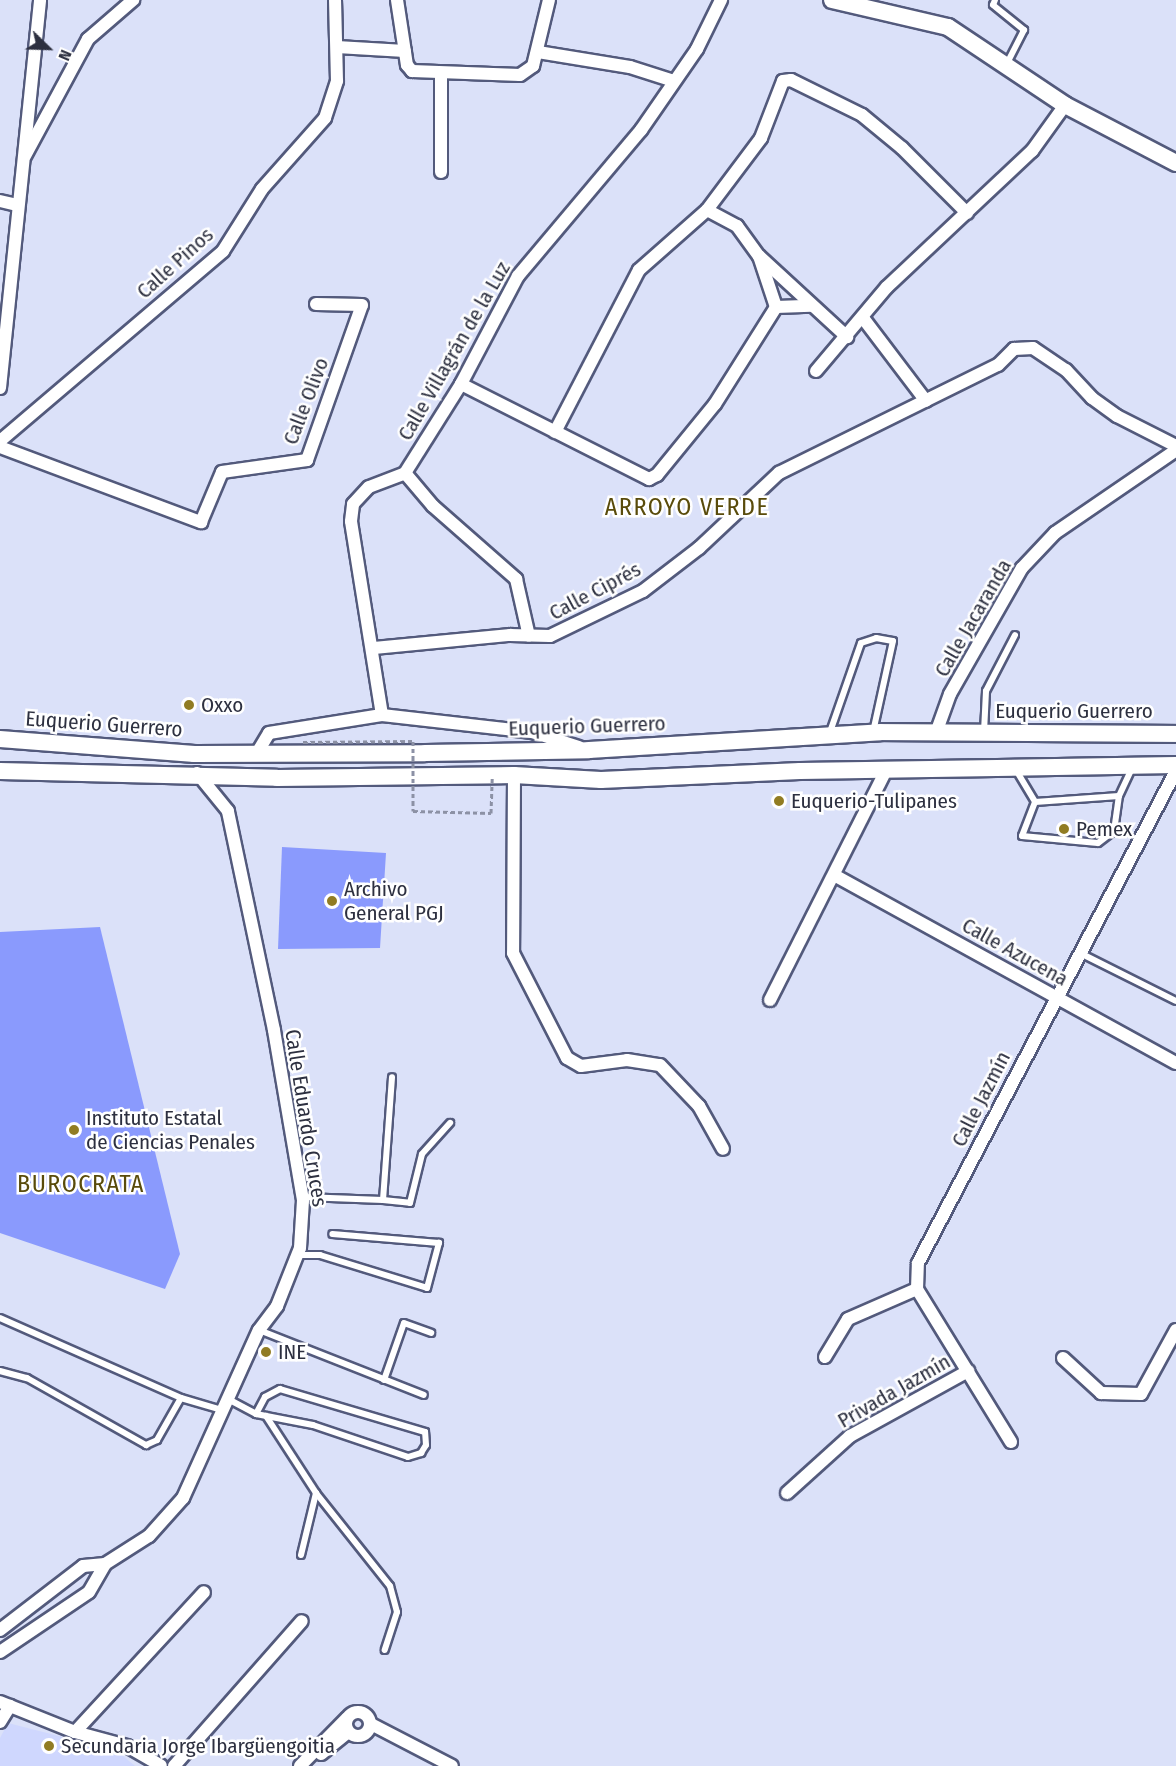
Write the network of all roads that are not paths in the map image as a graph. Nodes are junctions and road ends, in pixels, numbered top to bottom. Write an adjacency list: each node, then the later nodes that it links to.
1 (33, 0): 10 (street)
2 (39, 0): 10 (street)
3 (132, 0): 19 (street)
4 (335, 0): 11 (street, Calle Pinos)
5 (397, 0): 12 (street)
6 (549, 0): 13 (street)
7 (721, 0): 16 (street, Calle Villagrán de la Luz)
8 (832, 0): 14 (main road)
9 (995, 0): 14 (lane)
10 (37, 23): 19 (street)
11 (337, 46): 12 (street); 38 (street, Calle Pinos)
12 (405, 51): 15 (street)
13 (538, 52): 15 (street); 16 (street)
14 (1005, 66): 17 (main road)
15 (441, 75): 20 (street)
16 (674, 81): 34 (street, Calle Villagrán de la Luz)
17 (1065, 105): 18 (main road); 24 (street)
18 (1176, 163)
19 (20, 165): 22 (street)
20 (441, 172)
21 (0, 201): 22 (street)
22 (17, 204): 29 (street)
23 (707, 210): 24 (street); 25 (street); 37 (street)
24 (967, 213): 30 (street)
25 (759, 256): 27 (street); 28 (street)
26 (316, 304): 39 (street, Calle Olivo)
27 (811, 306): 28 (street); 31 (street)
28 (776, 307): 37 (street)
29 (3, 314): 35 (street)
30 (863, 318): 31 (street); 36 (street)
31 (846, 337): 33 (street)
32 (1014, 349): 36 (street, Calle Ciprés); 40 (street, Calle Jacaranda)
33 (816, 371)
34 (461, 384): 37 (street); 41 (street, Calle Villagrán de la Luz)
35 (0, 388)
36 (926, 401): 43 (street, Calle Ciprés)
37 (555, 432)
38 (0, 441)
39 (0, 447)
40 (1176, 448): 47 (street, Calle Jacaranda)
41 (405, 473): 43 (street); 44 (street, Calle Villagrán de la Luz)
42 (1015, 635): 48 (lane)
43 (529, 636): 44 (street, Calle Ciprés)
44 (374, 648): 45 (street, Calle Villagrán de la Luz)
45 (382, 715): 54 (street); 55 (street)
46 (873, 733): 47 (main road, Euquerio Guerrero); 50 (main road, Euquerio Guerrero); 50 (lane)
47 (936, 733): 48 (main road, Euquerio Guerrero)
48 (984, 733): 49 (main road, Euquerio Guerrero)
49 (1176, 734)
50 (829, 735): 54 (main road, Euquerio Guerrero)
51 (0, 739): 52 (main road, Euquerio Guerrero)
52 (54, 743): 53 (main road); 55 (main road, Euquerio Guerrero)
53 (0, 750)
54 (589, 750): 55 (main road, Euquerio Guerrero)
55 (257, 753)
56 (1134, 765): 57 (main road, Euquerio Guerrero); 58 (main road, Euquerio Guerrero); 64 (lane)
57 (1176, 765)
58 (1014, 767): 59 (main road, Euquerio Guerrero); 65 (lane)
59 (886, 770): 63 (main road, Euquerio Guerrero); 66 (street)
60 (0, 771): 62 (main road, Euquerio Guerrero)
61 (1176, 771): 67 (street, Calle Jazmín)
62 (198, 773): 63 (main road, Euquerio Guerrero); 75 (street, Calle Eduardo Cruces)
63 (514, 775): 74 (street)
64 (1119, 796): 65 (lane); 65 (lane)
65 (1035, 801)
66 (834, 875): 68 (street, Calle Azucena); 69 (street)
67 (1079, 952): 68 (street, Calle Jazmín); 70 (lane)
68 (1056, 996): 71 (street, Calle Azucena); 79 (street, Calle Jazmín)
69 (770, 999)
70 (1176, 1001)
71 (1176, 1063)
72 (392, 1077): 76 (lane)
73 (450, 1123): 76 (lane)
74 (723, 1149)
75 (302, 1197): 76 (lane); 78 (street, Calle Eduardo Cruces)
76 (383, 1200)
77 (332, 1234): 78 (lane)
78 (297, 1255): 81 (street, Calle Eduardo Cruces)
79 (917, 1289): 84 (street); 87 (street)
80 (0, 1318): 90 (lane)
81 (259, 1330): 88 (lane); 91 (street, Calle Eduardo Cruces)
82 (1176, 1330): 85 (street)
83 (431, 1333): 88 (lane)
84 (825, 1357)
85 (1063, 1358)
86 (0, 1371): 90 (lane)
87 (968, 1371): 94 (street); 96 (street, Privada Jazmín)
88 (384, 1380): 89 (lane)
89 (424, 1395)
90 (181, 1398): 91 (lane)
91 (225, 1405): 92 (lane); 98 (street, Calle Eduardo Cruces)
92 (256, 1413): 93 (lane); 93 (lane)
93 (266, 1416): 95 (lane)
94 (1011, 1442)
95 (315, 1493): 97 (lane); 102 (lane)
96 (787, 1493)
97 (300, 1555)
98 (105, 1564): 101 (street, Calle Eduardo Cruces); 103 (street, Calle Eduardo Cruces)
99 (204, 1592): 108 (street)
100 (302, 1622): 111 (street)
101 (0, 1630)
102 (385, 1650)
103 (0, 1652)
104 (5, 1704): 106 (street); 108 (street)
105 (347, 1718): 107 (street); 109 (street); 112 (street)
106 (0, 1722)
107 (371, 1724): 109 (street); 114 (street)
108 (75, 1732): 110 (street)
109 (348, 1732): 113 (street)
110 (161, 1766)
111 (174, 1766)
112 (300, 1766)
113 (311, 1766)
114 (452, 1766)

